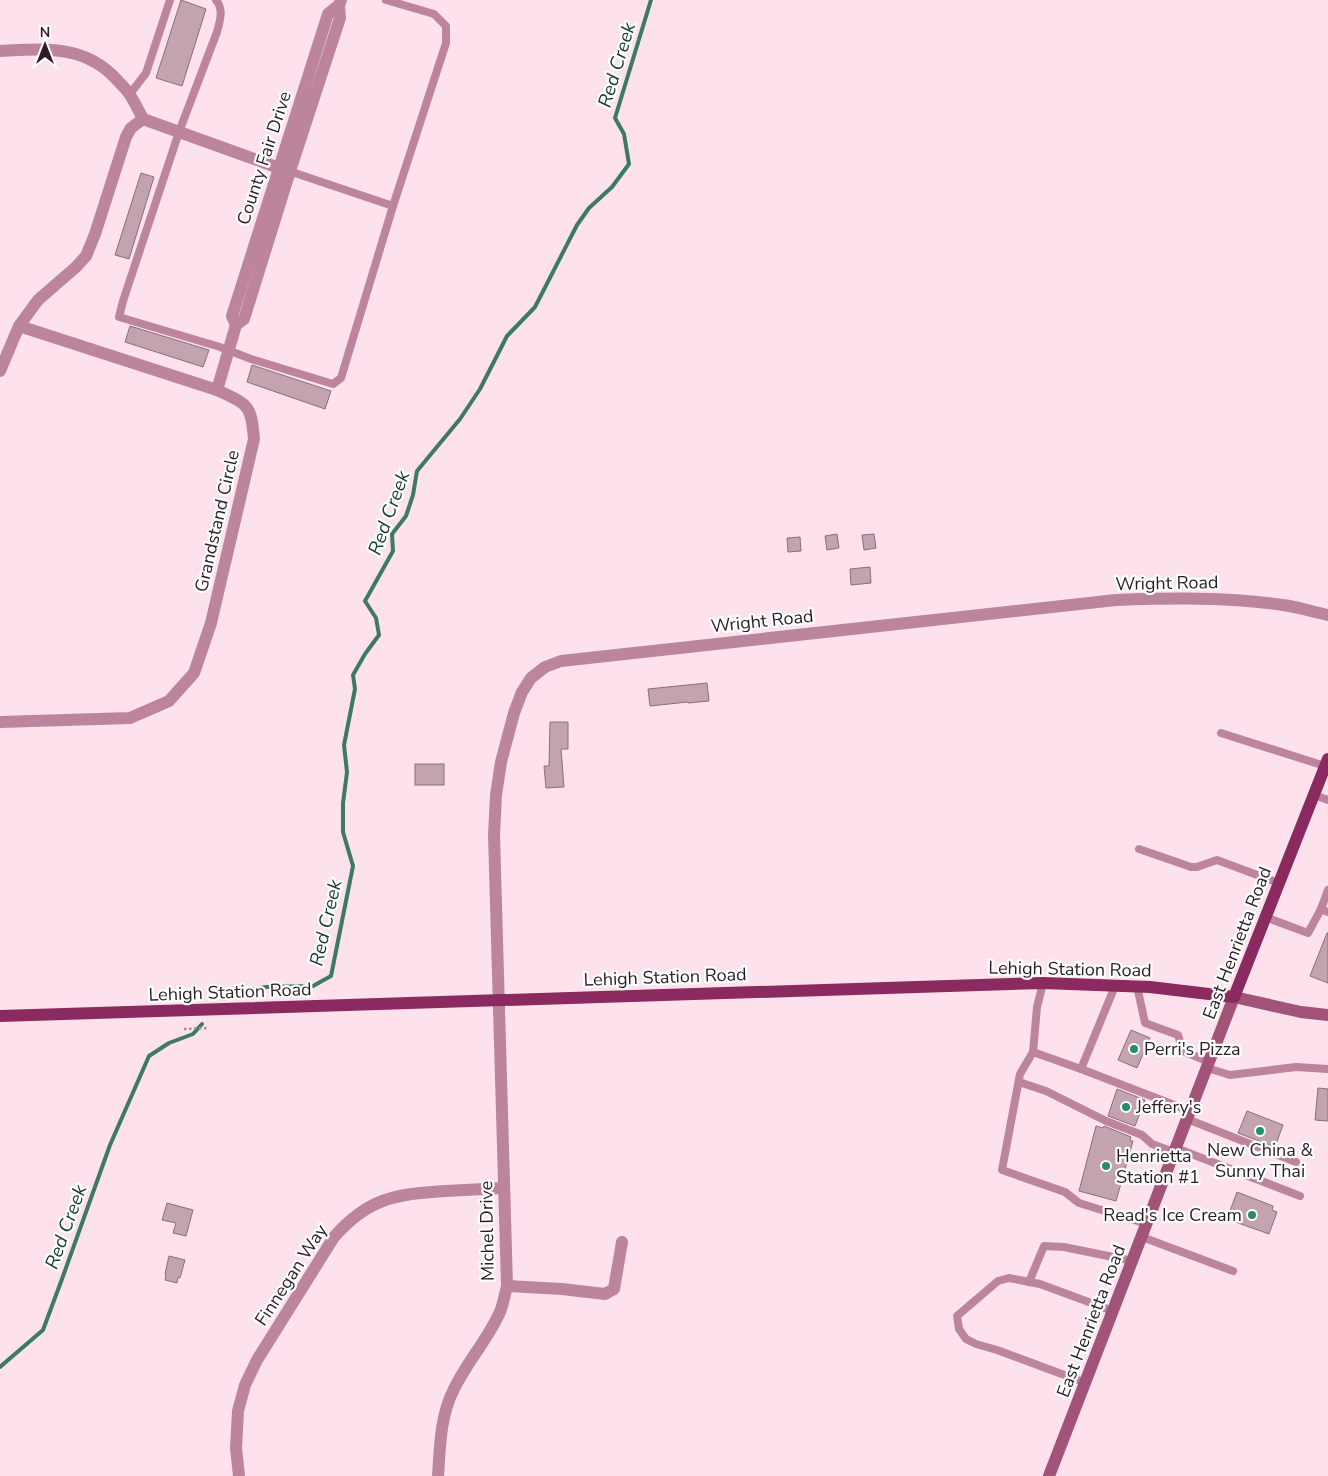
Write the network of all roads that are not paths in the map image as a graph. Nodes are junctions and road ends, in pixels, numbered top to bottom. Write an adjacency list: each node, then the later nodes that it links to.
1 (170, 0): 6 (lane)
2 (216, 0): 8 (lane)
3 (386, 0): 10 (lane)
4 (340, 3): 9 (street, County Fair Drive)
5 (0, 51): 6 (street)
6 (130, 94): 7 (street)
7 (143, 119): 8 (street); 11 (street)
8 (179, 132): 9 (street); 12 (lane)
9 (284, 170): 10 (lane); 12 (street, County Fair Drive)
10 (393, 206): 12 (lane)
11 (19, 326): 13 (street); 14 (street, Grandstand Circle)
12 (228, 350): 14 (street, County Fair Drive)
13 (0, 371)
14 (217, 390): 16 (street, Grandstand Circle)
15 (1328, 615): 30 (street, Wright Road)
16 (0, 722)
17 (1221, 733): 18 (lane)
18 (1327, 762): 19 (main road, East Henrietta Road)
19 (1314, 795): 20 (lane); 22 (main road, East Henrietta Road)
20 (1328, 800)
21 (1139, 849): 22 (lane)
22 (1279, 883): 25 (main road, East Henrietta Road)
23 (1328, 890): 24 (lane)
24 (1324, 910): 25 (lane)
25 (1265, 917): 29 (main road, East Henrietta Road)
26 (1043, 983): 27 (main road, Lehigh Station Road); 30 (main road, Lehigh Station Road); 33 (lane)
27 (1115, 986): 28 (main road, Lehigh Station Road); 35 (lane)
28 (1137, 986): 29 (main road, Lehigh Station Road); 34 (lane)
29 (1234, 997): 31 (main road, Lehigh Station Road); 34 (main road, East Henrietta Road)
30 (498, 1000): 32 (main road, Lehigh Station Road); 41 (street, Michel Drive)
31 (1328, 1014)
32 (0, 1016)
33 (1034, 1052): 35 (lane); 37 (lane)
34 (1208, 1065): 36 (lane); 38 (main road, East Henrietta Road)
35 (1081, 1069): 38 (lane)
36 (1328, 1069)
37 (1019, 1082): 39 (lane); 43 (lane)
38 (1189, 1115): 39 (main road, East Henrietta Road); 40 (lane)
39 (1175, 1150): 42 (lane); 43 (main road, East Henrietta Road)
40 (1296, 1162)
41 (504, 1188): 49 (street, Michel Drive); 52 (street, Finnegan Way)
42 (1300, 1196)
43 (1147, 1224): 44 (main road, East Henrietta Road)
44 (1142, 1237): 46 (main road, East Henrietta Road); 47 (lane)
45 (622, 1242): 49 (street)
46 (1133, 1261): 48 (lane); 50 (main road, East Henrietta Road)
47 (1233, 1271)
48 (1029, 1282): 50 (lane); 51 (lane)
49 (507, 1286): 53 (street, Michel Drive)
50 (1113, 1311): 51 (main road, East Henrietta Road)
51 (1086, 1383): 54 (main road, East Henrietta Road)
52 (238, 1476)
53 (438, 1476)
54 (1049, 1476)

